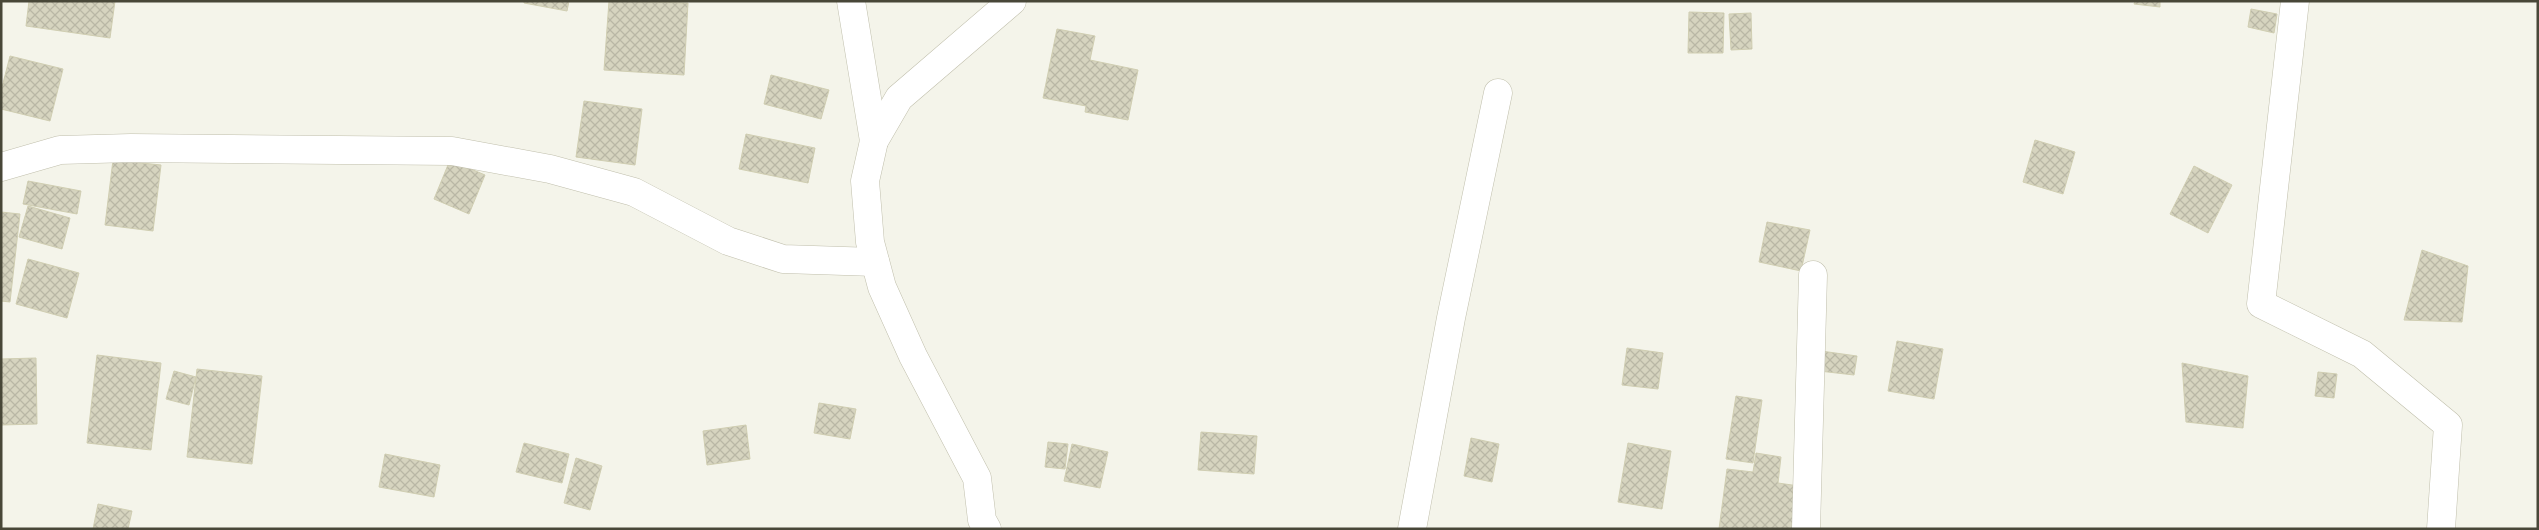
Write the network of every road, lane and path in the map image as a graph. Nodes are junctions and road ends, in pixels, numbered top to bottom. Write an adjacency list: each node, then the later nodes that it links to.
1 (851, 1): 5 (street)
2 (1012, 1): 5 (street)
3 (2295, 1): 12 (street)
4 (1498, 93): 10 (street)
5 (874, 141): 7 (street)
6 (1, 167): 7 (street)
7 (875, 262): 9 (street)
8 (1812, 275): 11 (street)
9 (988, 529)
10 (1412, 529)
11 (1806, 529)
12 (2441, 529)

